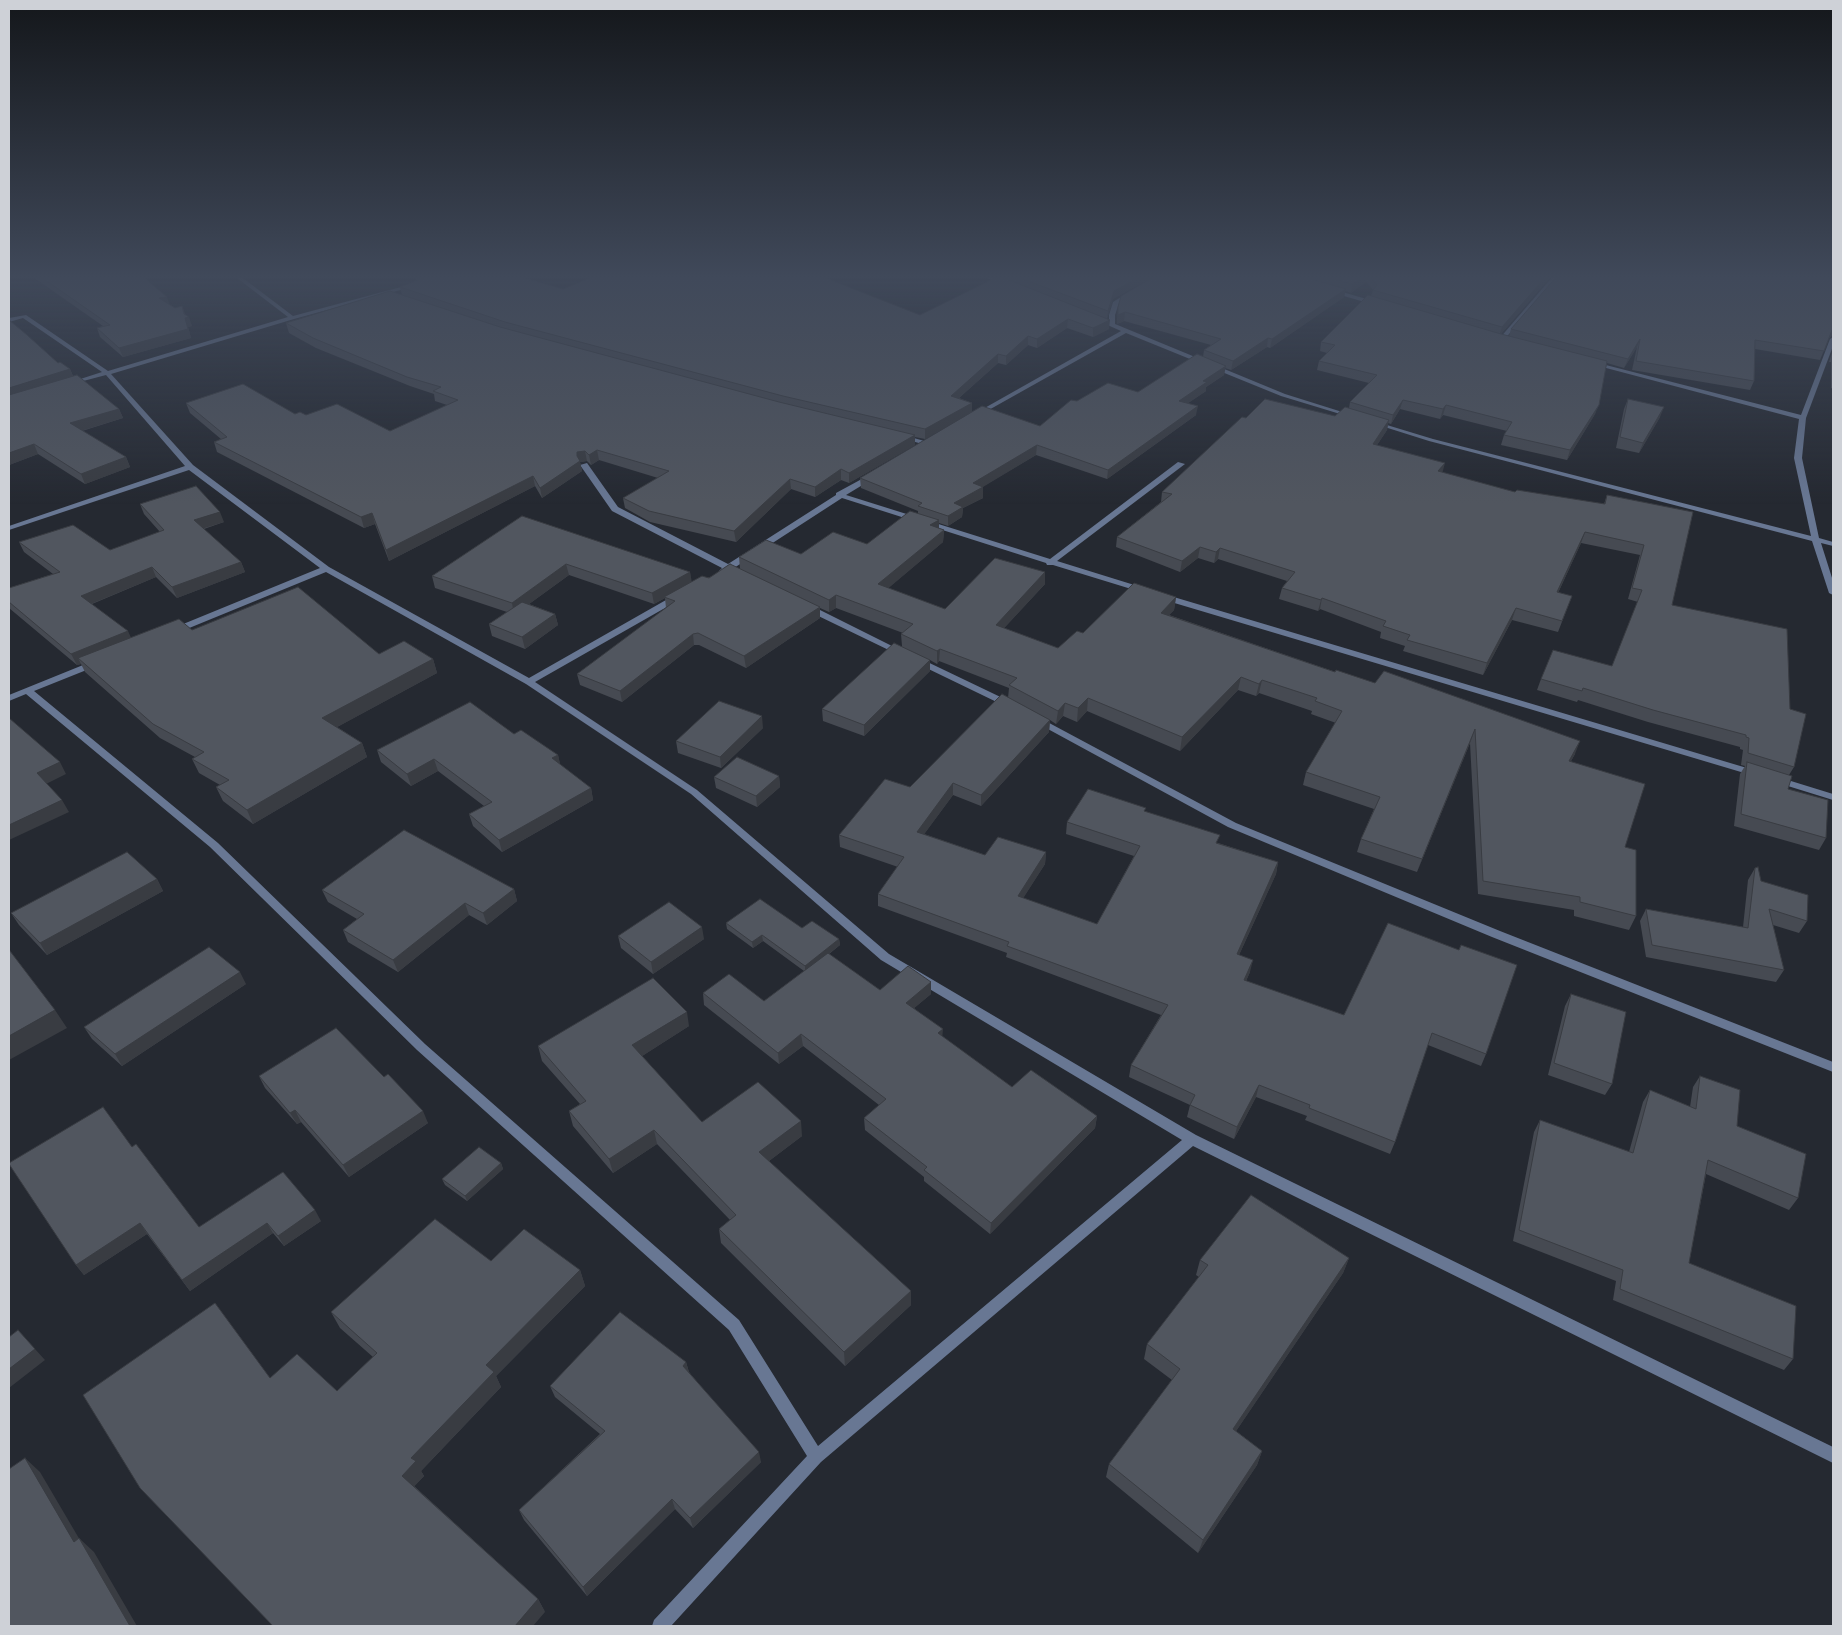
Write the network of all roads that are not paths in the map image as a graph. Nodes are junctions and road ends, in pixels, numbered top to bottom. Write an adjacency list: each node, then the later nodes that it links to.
1 (75, 351): 7 (street)
2 (180, 351): 7 (street)
3 (1089, 351): 10 (street)
4 (1175, 351): 9 (street)
5 (1828, 351): 11 (street)
6 (1586, 362): 11 (street)
7 (107, 373): 8 (street); 19 (street)
8 (62, 386)
9 (1357, 417)
10 (969, 418)
11 (1803, 418): 23 (street)
12 (1366, 420): 23 (street)
13 (897, 436): 15 (street)
14 (935, 438): 15 (street)
15 (926, 443): 16 (street)
16 (918, 448)
17 (1181, 464): 25 (street)
18 (584, 466): 27 (street)
19 (190, 467): 22 (street); 26 (street)
20 (879, 471): 21 (street)
21 (839, 495): 25 (street); 27 (street)
22 (9, 528)
23 (1816, 540): 24 (street); 30 (street)
24 (1833, 544)
25 (1050, 563): 37 (street)
26 (326, 569): 32 (street); 34 (street)
27 (723, 571): 28 (street)
28 (745, 577)
29 (684, 593): 34 (street)
30 (1833, 593)
31 (799, 603): 38 (street)
32 (163, 636)
33 (109, 658): 35 (street)
34 (529, 682): 39 (street)
35 (28, 691): 36 (street); 41 (street)
36 (9, 698)
37 (1833, 797)
38 (1833, 1067)
39 (1192, 1139): 40 (street); 41 (street)
40 (1833, 1455)
41 (816, 1457): 42 (street)
42 (660, 1626)

